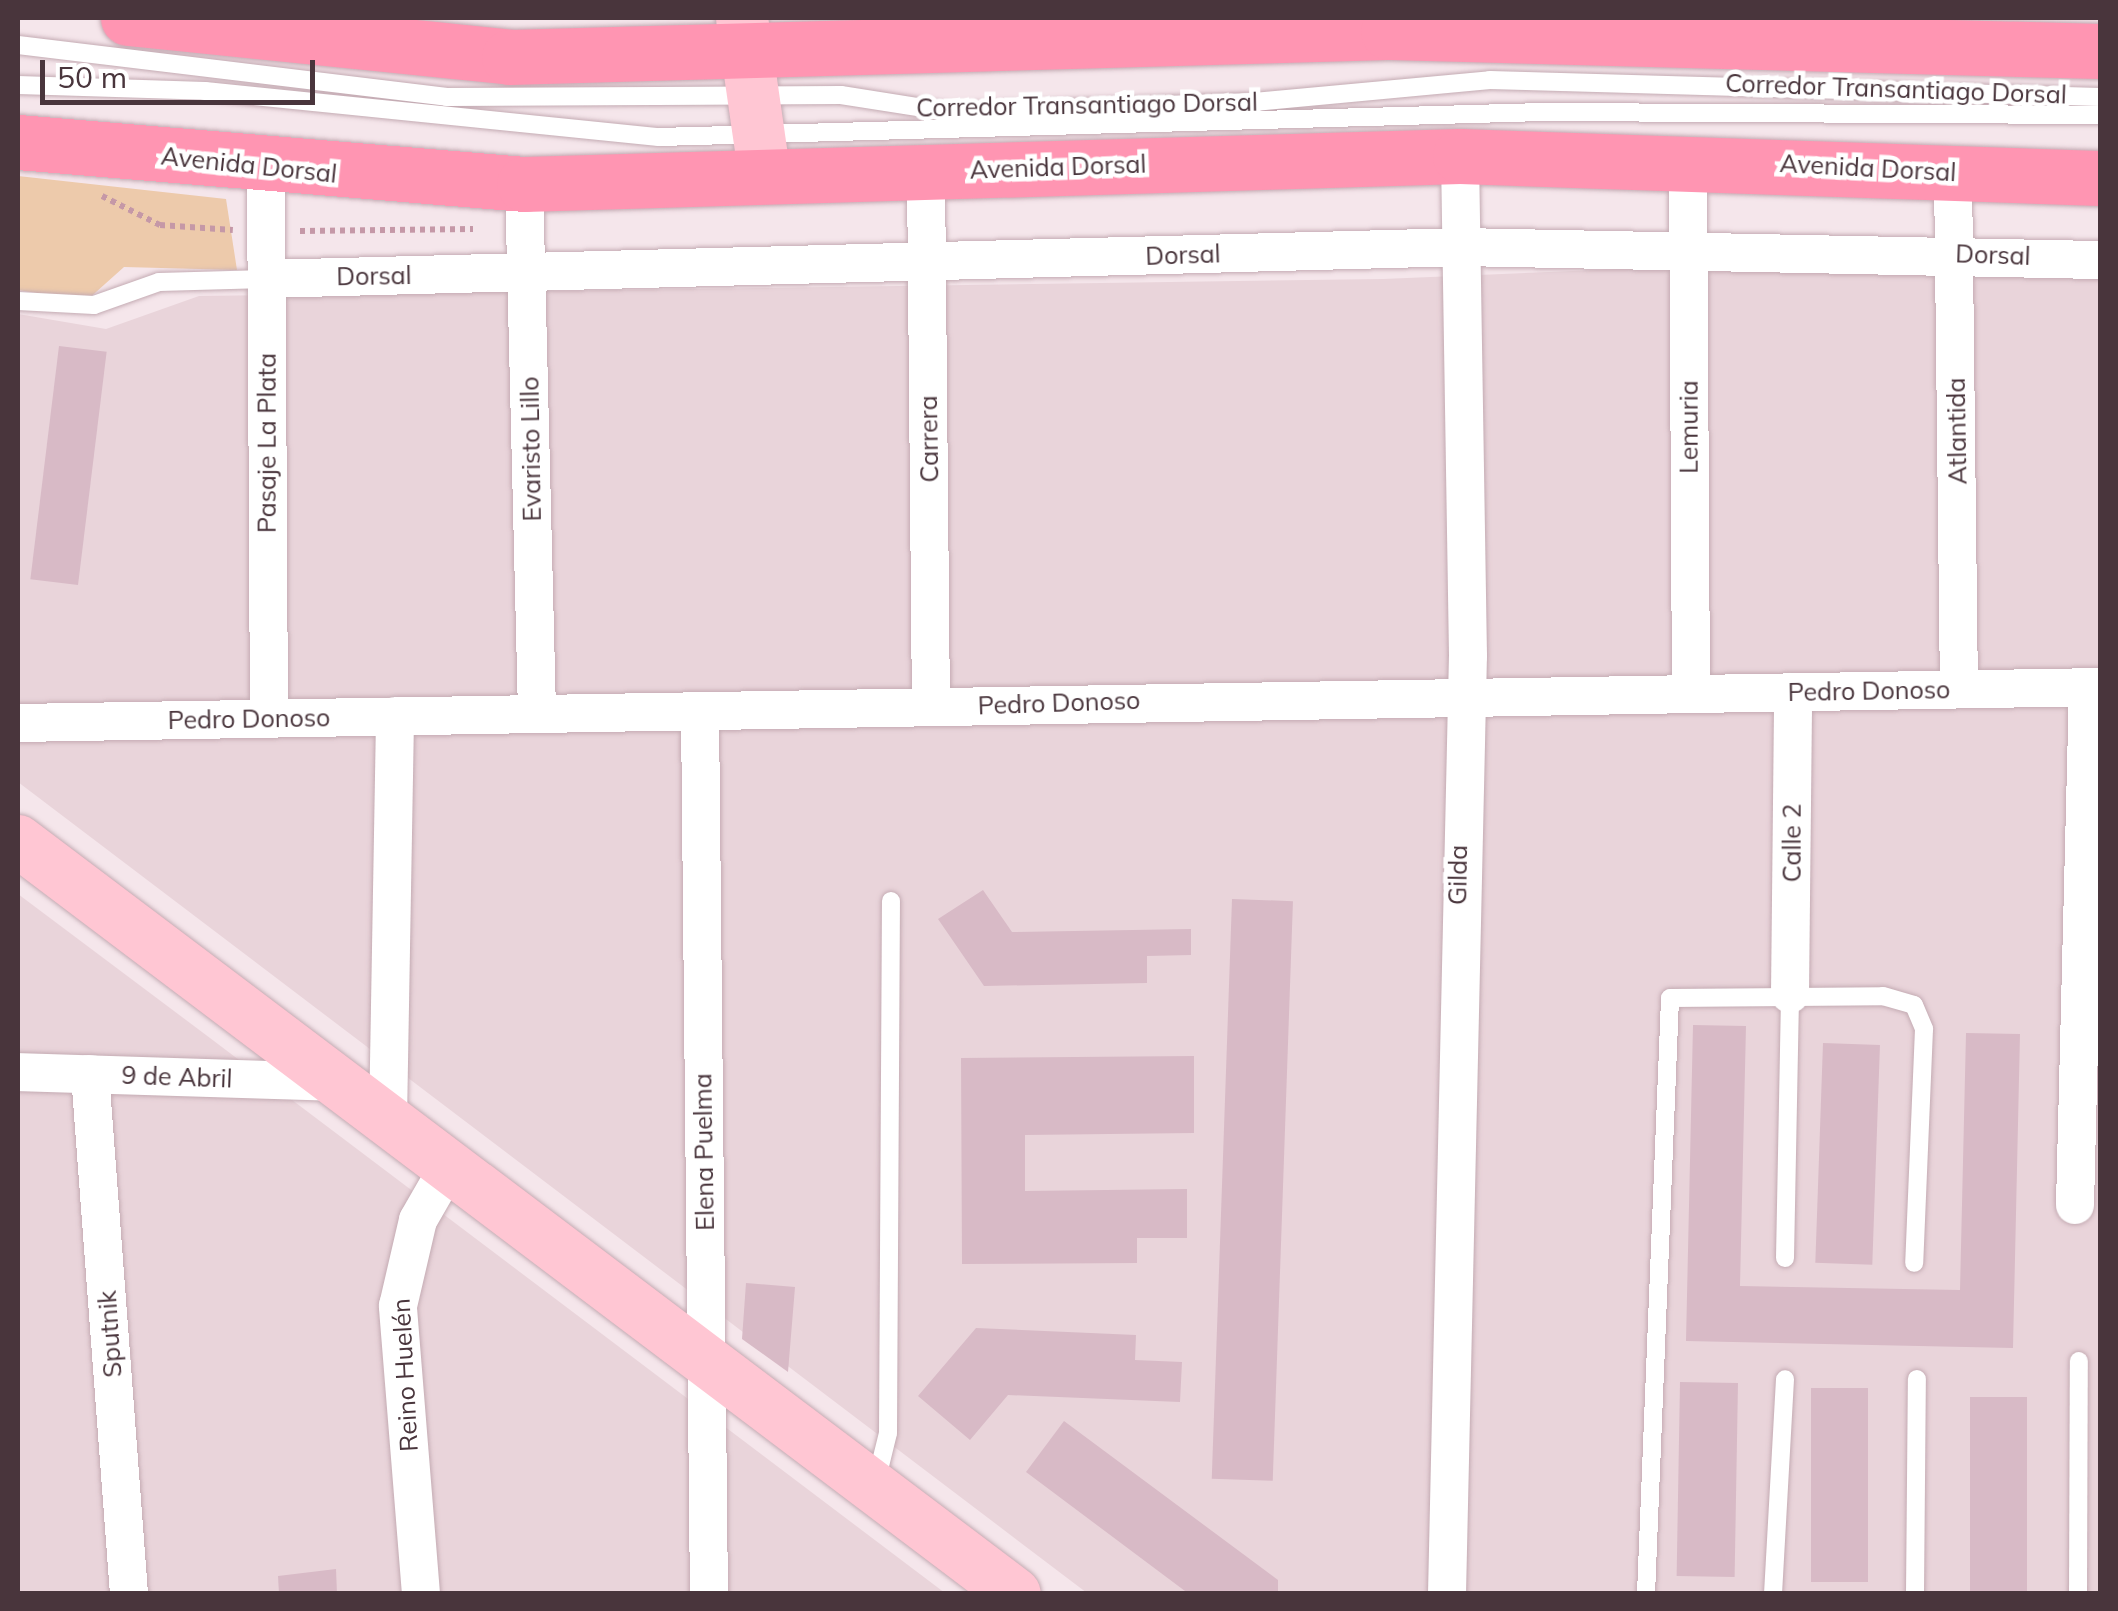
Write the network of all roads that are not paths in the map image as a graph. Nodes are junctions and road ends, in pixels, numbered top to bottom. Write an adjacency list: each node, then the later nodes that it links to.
1 (128, 18): 2 (main road, Avenida Dorsal)
2 (257, 26): 9 (main road, Avenida Dorsal)
3 (1684, 26): 4 (main road, Avenida Dorsal); 5 (main road, Avenida Dorsal)
4 (1952, 31): 7 (main road, Avenida Dorsal)
5 (940, 32): 9 (main road, Avenida Dorsal)
6 (18, 45): 9 (lane, Corredor Transantiago Dorsal)
7 (2100, 51)
8 (18, 85): 9 (lane, Corredor Transantiago Dorsal)
9 (751, 96): 10 (lane, Corredor Transantiago Dorsal); 11 (lane, Corredor Transantiago Dorsal); 16 (main road, Avenida Dorsal); 19 (main road, Avenida Dorsal)
10 (2100, 97)
11 (2100, 114)
12 (18, 142): 15 (main road, Avenida Dorsal)
13 (1460, 156): 14 (main road, Avenida Dorsal); 16 (main road, Avenida Dorsal); 20 (street, Gilda)
14 (1688, 160): 17 (main road, Avenida Dorsal); 21 (street, Lemuria)
15 (266, 167): 19 (main road, Avenida Dorsal); 26 (street, Pasaje La Plata)
16 (926, 171): 24 (street, Carrera)
17 (1953, 172): 18 (main road, Avenida Dorsal); 22 (street, Atlantida)
18 (2100, 178)
19 (524, 184): 25 (street, Evaristo Lillo)
20 (1461, 247): 21 (street, Dorsal); 24 (street, Dorsal); 30 (street, Gilda)
21 (1688, 248): 22 (street, Dorsal); 32 (street, Lemuria)
22 (1955, 254): 23 (street, Dorsal); 29 (street, Atlantida)
23 (2100, 260)
24 (927, 263): 25 (street, Dorsal); 33 (street, Carrera)
25 (526, 272): 26 (street, Dorsal); 35 (street, Evaristo Lillo)
26 (266, 279): 27 (lane); 37 (street, Pasaje La Plata)
27 (18, 301)
28 (2094, 687): 29 (street, Pedro Donoso); 47 (street)
29 (1960, 689): 31 (street, Pedro Donoso)
30 (1464, 691): 32 (street, Pedro Donoso); 33 (street, Pedro Donoso); 59 (street, Gilda)
31 (1792, 692): 32 (street, Pedro Donoso); 41 (street, Calle 2)
32 (1691, 694)
33 (931, 707): 34 (street, Pedro Donoso)
34 (700, 711): 35 (street, Pedro Donoso); 50 (street, Elena Puelma)
35 (538, 714): 36 (street, Pedro Donoso)
36 (394, 716): 37 (street, Pedro Donoso); 45 (street)
37 (269, 718): 38 (street, Pedro Donoso)
38 (18, 723)
39 (18, 840): 44 (main road)
40 (891, 900): 54 (lane)
41 (1790, 994): 48 (lane); 49 (lane); 60 (lane)
42 (18, 1072): 43 (street, 9 de Abril)
43 (90, 1074): 44 (street, 9 de Abril); 55 (street, Sputnik)
44 (337, 1082): 45 (main road)
45 (388, 1120): 46 (main road)
46 (448, 1166): 50 (main road); 56 (street, Reino Huelén)
47 (2074, 1205)
48 (1785, 1258)
49 (1914, 1262)
50 (706, 1360): 54 (main road); 57 (street, Elena Puelma)
51 (2079, 1361): 63 (lane)
52 (1785, 1379): 61 (lane)
53 (1917, 1380): 62 (lane)
54 (874, 1487): 58 (main road)
55 (130, 1594)
56 (421, 1594)
57 (710, 1594)
58 (1015, 1594)
59 (1447, 1594)
60 (1646, 1594)
61 (1773, 1594)
62 (1915, 1594)
63 (2078, 1594)

